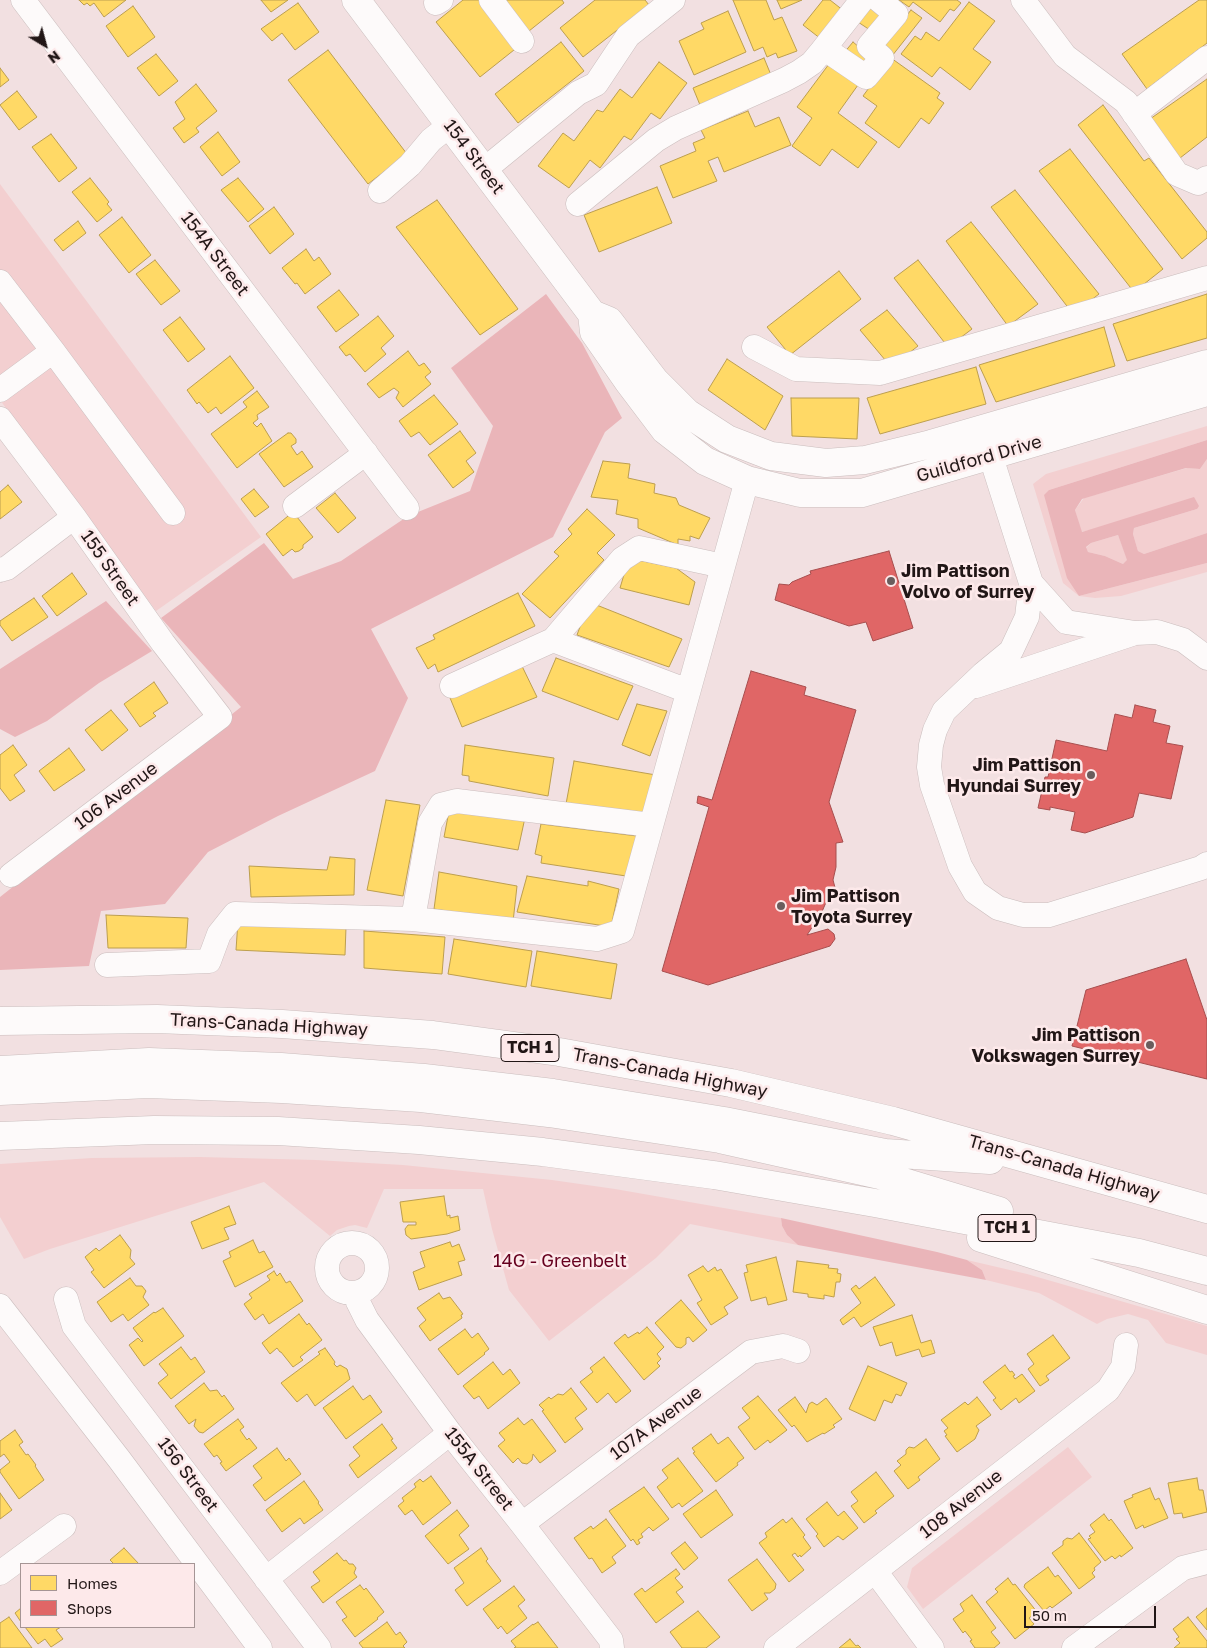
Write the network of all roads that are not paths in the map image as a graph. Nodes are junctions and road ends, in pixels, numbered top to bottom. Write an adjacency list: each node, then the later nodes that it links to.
1 (23, 0): 27 (street, 154A Street)
2 (356, 0): 12 (main road, 154 Street)
3 (491, 0): 8 (street)
4 (673, 0): 13 (street)
5 (862, 0): 9 (street)
6 (879, 0): 9 (street)
7 (1024, 0): 11 (street)
8 (522, 41)
9 (825, 48): 16 (street)
10 (1207, 58): 11 (street)
11 (1134, 114): 14 (street)
12 (450, 125): 13 (main road, 154 Street); 15 (street)
13 (484, 170): 19 (main road, 154 Street)
14 (1204, 187)
15 (380, 191)
16 (578, 204)
17 (1207, 278): 20 (street)
18 (0, 282): 21 (street)
19 (592, 314): 29 (main road, 154 Street); 30 (main road, 154 Street)
20 (754, 347)
21 (53, 351): 23 (street); 33 (street)
22 (1207, 364): 26 (main road, Guildford Drive)
23 (0, 390)
24 (1207, 392): 28 (main road, Guildford Drive)
25 (0, 419): 34 (street, 155 Street)
26 (982, 429): 28 (street); 29 (main road, Guildford Drive)
27 (366, 453): 31 (street); 32 (street, 154A Street)
28 (990, 455): 30 (main road, Guildford Drive); 37 (street)
29 (771, 456)
30 (747, 480): 35 (street)
31 (295, 506)
32 (407, 508)
33 (173, 513)
34 (74, 516): 36 (street); 44 (street, 155 Street)
35 (723, 566): 39 (street); 43 (street)
36 (0, 570)
37 (1032, 583): 38 (street); 42 (street)
38 (1135, 633): 40 (street); 42 (street)
39 (553, 640): 41 (street); 43 (street)
40 (1207, 658)
41 (452, 686)
42 (970, 688): 46 (street)
43 (688, 691): 45 (street)
44 (220, 717): 47 (street, 106 Avenue)
45 (651, 825): 48 (street); 48 (street)
46 (1207, 864)
47 (11, 875)
48 (413, 919): 49 (street)
49 (106, 965)
50 (0, 1021): 54 (main road, Trans-Canada Highway / TCH 1)
51 (0, 1070): 54 (main road)
52 (0, 1091): 57 (main road)
53 (0, 1136): 55 (main road, TCH 1)
54 (1049, 1164): 56 (main road, Trans-Canada Highway / TCH 1)
55 (875, 1203): 57 (main road, TCH 1); 62 (main road)
56 (1201, 1206)
57 (1139, 1253): 58 (main road, TCH 1)
58 (1207, 1271)
59 (356, 1294): 65 (street, 155A Street)
60 (66, 1299): 71 (street, 156 Street)
61 (0, 1306): 73 (street)
62 (1207, 1310)
63 (1126, 1345): 69 (street, 108 Avenue)
64 (798, 1351): 66 (street, 107A Avenue)
65 (450, 1433): 66 (street, 155A Street); 71 (street)
66 (522, 1524): 72 (street, 155A Street)
67 (64, 1526): 70 (street)
68 (1207, 1562): 77 (street)
69 (875, 1572): 75 (street, 108 Avenue); 76 (street)
70 (0, 1573)
71 (266, 1579): 74 (street, 156 Street)
72 (617, 1645)
73 (260, 1648)
74 (319, 1648)
75 (776, 1648)
76 (932, 1648)
77 (1074, 1648)

